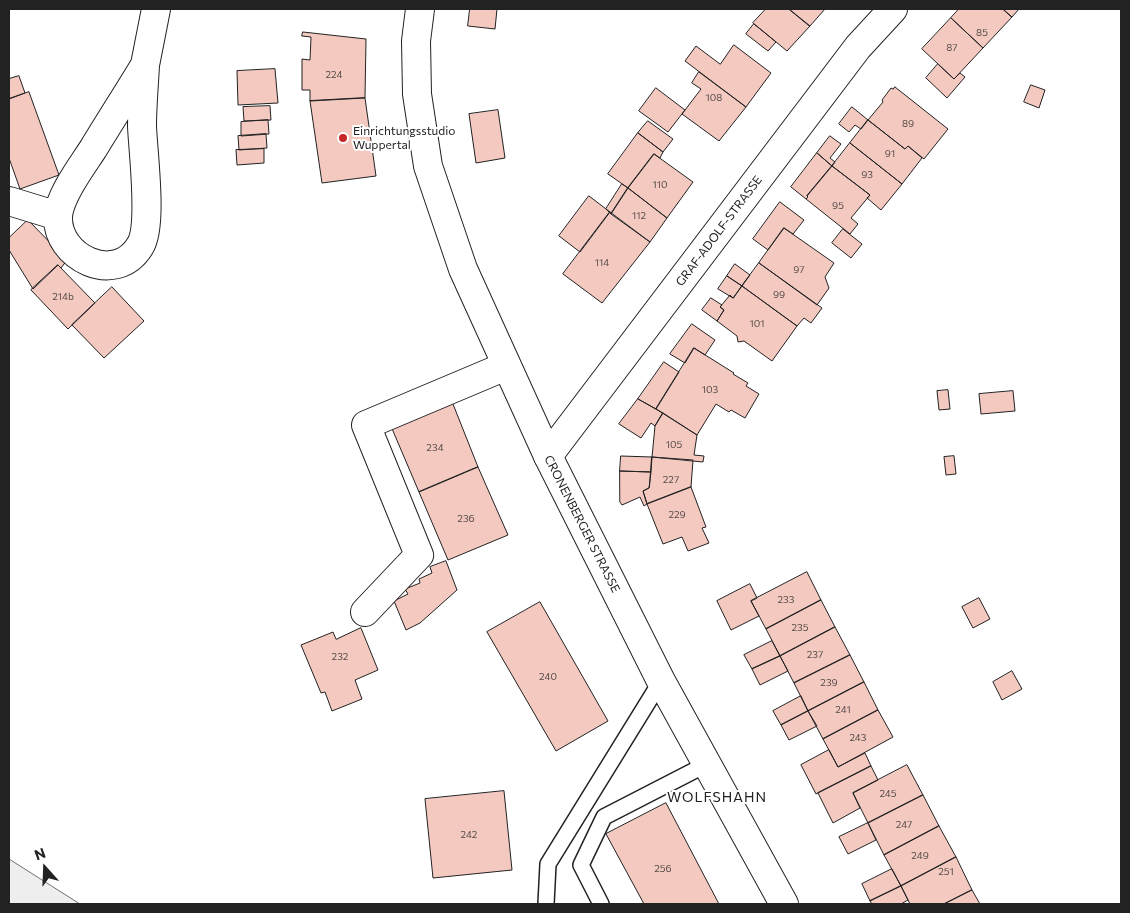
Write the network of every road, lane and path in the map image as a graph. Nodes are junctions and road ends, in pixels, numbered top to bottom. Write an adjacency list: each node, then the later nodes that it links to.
1 (156, 9): 4 (street)
2 (420, 9): 7 (street, CRONENBERGER STRASSE)
3 (893, 9): 8 (street, GRAF-ADOLF-STRASSE)
4 (145, 65): 6 (street); 6 (street)
5 (9, 201): 6 (street)
6 (58, 216)
7 (506, 366): 8 (street, CRONENBERGER STRASSE); 9 (street)
8 (548, 456): 10 (street, CRONENBERGER STRASSE)
9 (365, 612)
10 (661, 681): 11 (street, CRONENBERGER STRASSE); 12 (lane)
11 (707, 764): 13 (lane); 14 (street, CRONENBERGER STRASSE)
12 (546, 904)
13 (601, 904)
14 (784, 904)

